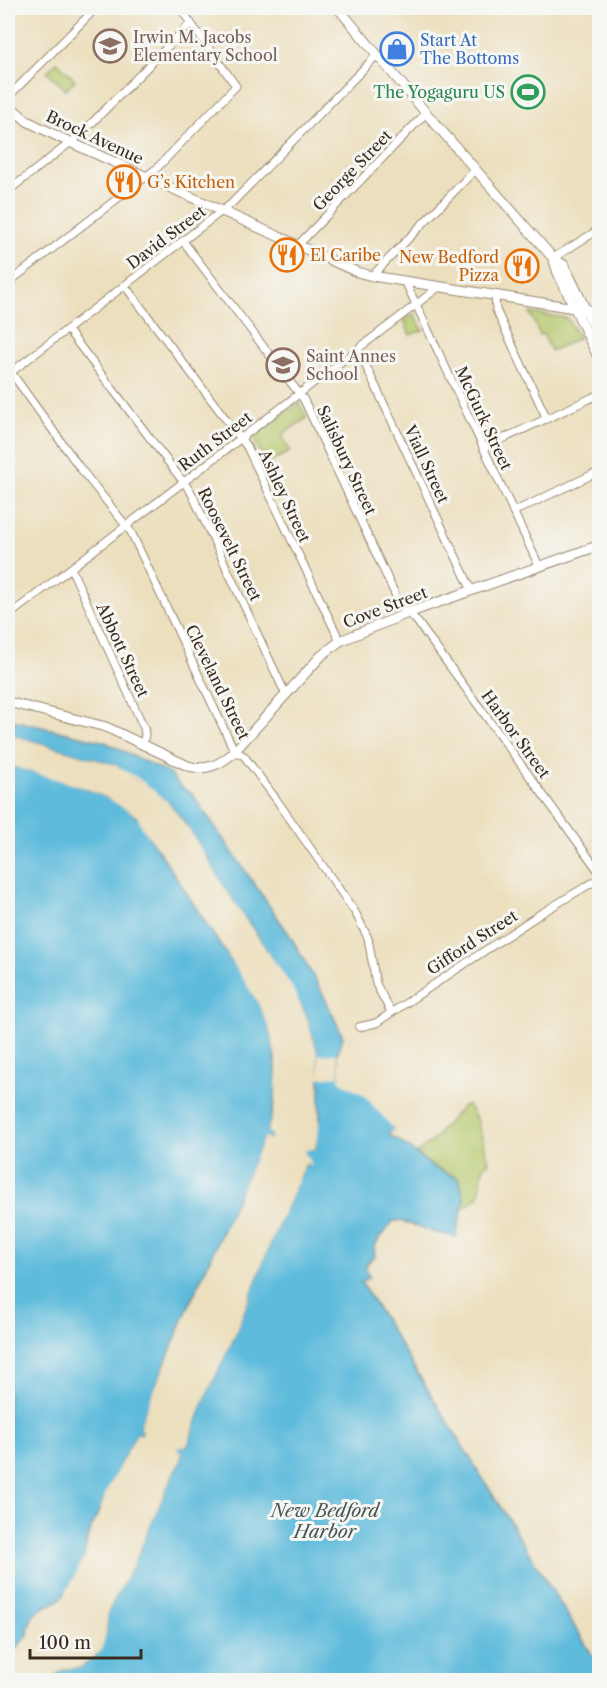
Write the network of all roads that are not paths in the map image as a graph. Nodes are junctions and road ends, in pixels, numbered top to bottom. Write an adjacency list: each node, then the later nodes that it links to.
1 (96, 8): 6 (street)
2 (180, 8): 4 (street)
3 (338, 8): 5 (main road)
4 (191, 23): 9 (street); 11 (street)
5 (377, 55): 8 (main road); 13 (street, David Street)
6 (8, 95)
7 (8, 104): 9 (main road, Brock Avenue)
8 (426, 113): 10 (main road); 16 (street, George Street)
9 (70, 142): 11 (main road, Brock Avenue); 12 (street)
10 (476, 170): 17 (main road); 18 (street)
11 (145, 177): 13 (main road, Brock Avenue); 20 (street)
12 (8, 190)
13 (222, 212): 15 (street, David Street); 16 (main road, Brock Avenue)
14 (600, 229): 17 (street)
15 (183, 241): 21 (street, David Street); 33 (street, Salisbury Street)
16 (297, 246): 18 (main road, Brock Avenue)
17 (553, 258): 25 (main road); 26 (main road)
18 (372, 276): 19 (main road, Brock Avenue)
19 (405, 281): 22 (main road, Brock Avenue); 24 (street, McGurk Street)
20 (8, 283)
21 (125, 285): 28 (street, David Street); 36 (street, Ashley Street)
22 (439, 286): 23 (main road, Brock Avenue); 24 (street, Ruth Street)
23 (495, 296): 25 (main road, Brock Avenue); 35 (street)
24 (416, 304): 30 (street, Ruth Street); 37 (street, McGurk Street)
25 (574, 307): 26 (main road, Brock Avenue); 31 (main road)
26 (585, 309): 27 (main road, Brock Avenue); 29 (main road)
27 (600, 312)
28 (67, 329): 32 (street, David Street); 39 (street, Roosevelt Street)
29 (600, 339)
30 (358, 349): 33 (street, Ruth Street); 45 (street, Viall Street)
31 (600, 362)
32 (9, 371): 41 (street, Cleveland Street)
33 (299, 394): 36 (street, Ruth Street); 46 (street, Salisbury Street)
34 (600, 394): 35 (street)
35 (547, 418): 37 (street)
36 (241, 438): 39 (street, Ruth Street); 48 (street, Ashley Street)
37 (483, 448): 40 (street, McGurk Street)
38 (600, 471): 40 (street)
39 (184, 482): 41 (street, Ruth Street); 49 (street, Roosevelt Street)
40 (513, 512): 43 (street, McGurk Street)
41 (127, 525): 44 (street, Ruth Street); 52 (street, Cleveland Street)
42 (600, 545): 43 (main road, Cove Street)
43 (539, 566): 45 (main road, Cove Street)
44 (70, 568): 47 (street, Ruth Street); 51 (street, Abbott Street)
45 (472, 591): 46 (main road, Cove Street)
46 (408, 613): 48 (main road, Cove Street); 53 (street, Harbor Street)
47 (8, 616)
48 (340, 641): 49 (main road, Cove Street)
49 (286, 695): 52 (main road, Cove Street)
50 (8, 702): 51 (main road)
51 (143, 744): 52 (main road, Cove Street)
52 (235, 751): 54 (street, Cleveland Street)
53 (600, 875): 54 (street, Gifford Street)
54 (391, 1012): 55 (street, Gifford Street)
55 (359, 1027)

